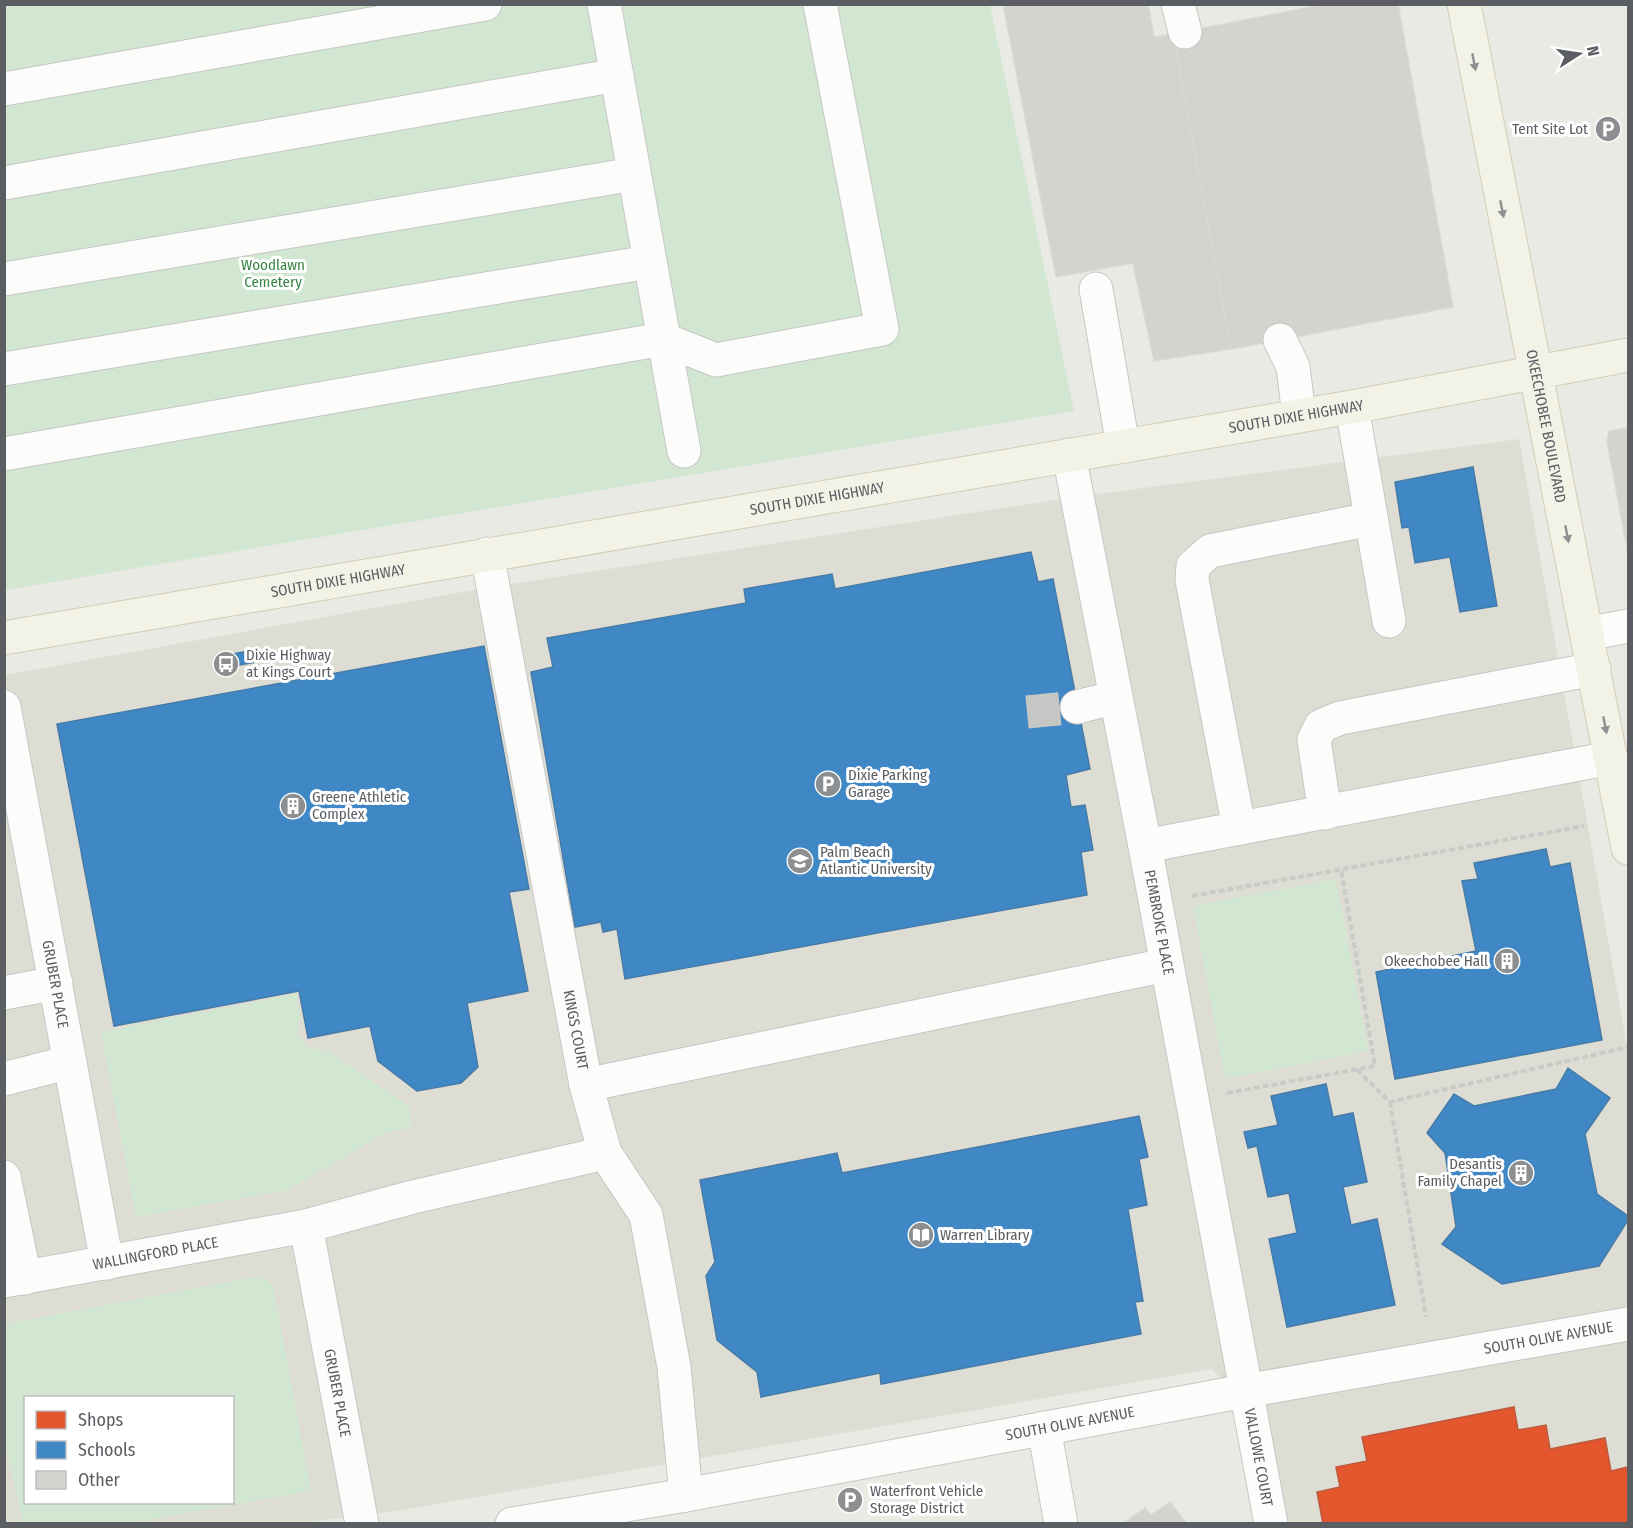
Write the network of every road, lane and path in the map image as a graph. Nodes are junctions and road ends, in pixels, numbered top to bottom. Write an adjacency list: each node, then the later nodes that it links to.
1 (485, 4): 6 (street)
2 (604, 4): 5 (street)
3 (820, 4): 12 (street)
4 (1464, 4): 16 (main road, OKEECHOBEE BOULEVARD, one-way to 16)
5 (617, 75): 7 (street); 8 (street)
6 (4, 89)
7 (634, 174): 9 (street); 10 (street)
8 (4, 183)
9 (649, 262): 12 (street); 15 (street)
10 (4, 279)
11 (1096, 288): 19 (street)
12 (663, 339): 20 (street); 21 (street)
13 (1280, 340): 18 (street)
14 (1629, 355): 16 (main road, SOUTH DIXIE HIGHWAY)
15 (4, 369)
16 (1535, 373): 17 (main road, SOUTH DIXIE HIGHWAY); 27 (main road, OKEECHOBEE BOULEVARD, one-way to 27)
17 (1352, 407): 18 (main road, SOUTH DIXIE HIGHWAY); 23 (street)
18 (1299, 416): 19 (main road, SOUTH DIXIE HIGHWAY)
19 (1123, 446): 22 (main road, SOUTH DIXIE HIGHWAY)
20 (684, 451)
21 (4, 454)
22 (1069, 455): 24 (main road, SOUTH DIXIE HIGHWAY); 30 (street, PEMBROKE PLACE)
23 (1371, 519): 25 (street); 36 (street)
24 (487, 554): 28 (main road, SOUTH DIXIE HIGHWAY); 48 (street, KINGS COURT)
25 (1389, 621)
26 (1629, 626): 27 (street)
27 (1587, 634): 29 (main road, OKEECHOBEE BOULEVARD)
28 (4, 638)
29 (1594, 669): 33 (main road, OKEECHOBEE BOULEVARD, one-way to 33); 34 (street)
30 (1116, 697): 32 (street); 37 (street, PEMBROKE PLACE)
31 (4, 707): 42 (street, GRUBER PLACE)
32 (1077, 707)
33 (1618, 768): 34 (street); 38 (main road, OKEECHOBEE BOULEVARD)
34 (1325, 813): 36 (street)
35 (1584, 826): 39 (path)
36 (1239, 828): 37 (street)
37 (1144, 846): 41 (street, PEMBROKE PLACE)
38 (1629, 848)
39 (1341, 869): 40 (path); 46 (path)
40 (1185, 897)
41 (1166, 965): 48 (street); 58 (street, PEMBROKE PLACE)
42 (56, 983): 43 (street); 45 (street, GRUBER PLACE)
43 (4, 993)
44 (1628, 1047): 50 (path)
45 (70, 1062): 47 (street); 54 (street, GRUBER PLACE)
46 (1356, 1069): 49 (path); 50 (path)
47 (4, 1079)
48 (585, 1085): 51 (street, KINGS COURT)
49 (1222, 1094)
50 (1390, 1102): 56 (path)
51 (605, 1153): 53 (street, WALLINGFORD PLACE); 60 (street, KINGS COURT)
52 (4, 1177): 55 (street)
53 (306, 1226): 54 (street, WALLINGFORD PLACE); 61 (street, GRUBER PLACE)
54 (107, 1263): 55 (street, WALLINGFORD PLACE)
55 (14, 1280)
56 (1426, 1317)
57 (1629, 1323): 58 (street, SOUTH OLIVE AVENUE)
58 (1245, 1391): 59 (street, SOUTH OLIVE AVENUE); 64 (street, VALLOWE COURT)
59 (1044, 1428): 60 (street, SOUTH OLIVE AVENUE); 63 (street)
60 (686, 1495): 62 (street, SOUTH OLIVE AVENUE)
61 (362, 1524)
62 (512, 1524)
63 (1061, 1524)
64 (1271, 1524)

